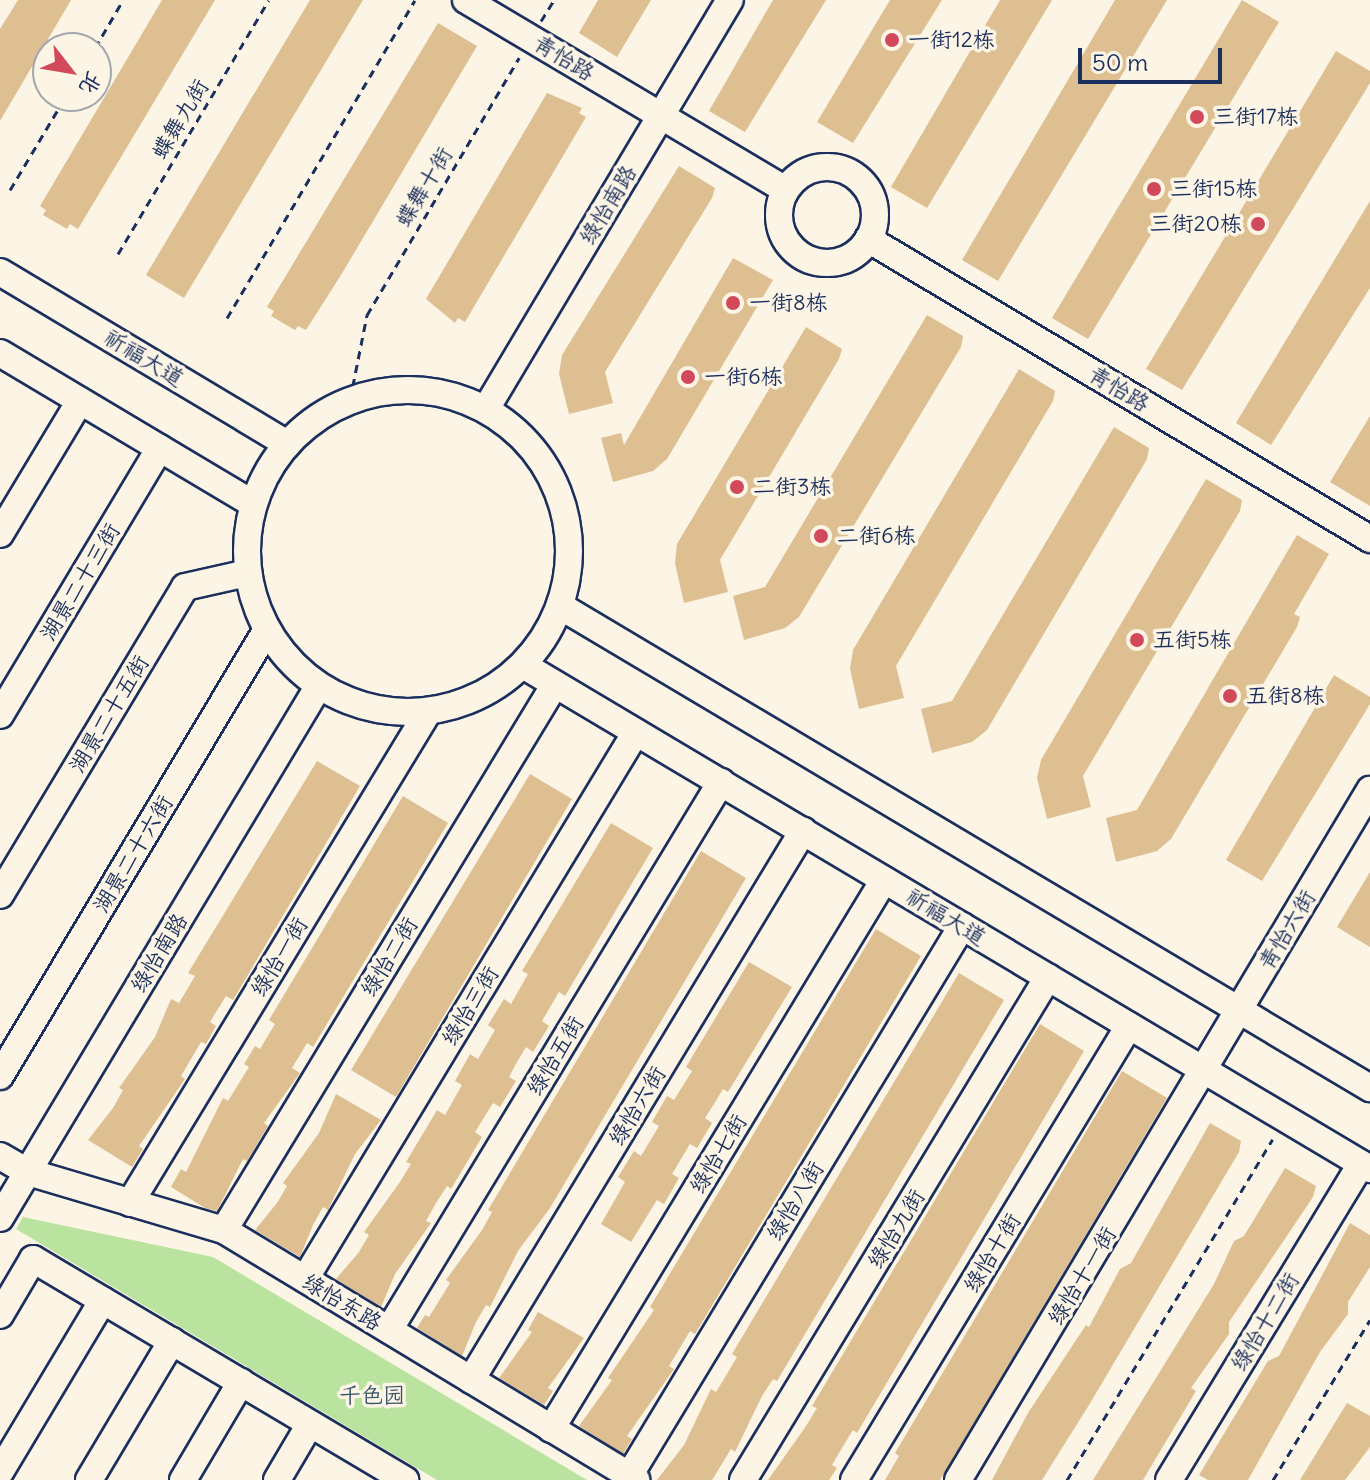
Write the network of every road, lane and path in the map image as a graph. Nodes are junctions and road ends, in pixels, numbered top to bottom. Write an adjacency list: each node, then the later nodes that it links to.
1 (123, 0): 7 (path)
2 (269, 0): 14 (path, 蝶舞九街)
3 (415, 0): 16 (path)
4 (466, 0): 8 (street, 青怡路)
5 (554, 0): 8 (path, 蝶舞十街)
6 (730, 0): 10 (street, 绿怡南路)
7 (104, 32)
8 (531, 39): 10 (street, 青怡路); 18 (path, 蝶舞十街)
9 (56, 112): 11 (path)
10 (661, 116): 12 (street, 青怡路); 20 (street, 绿怡南路)
11 (10, 190)
12 (786, 190): 13 (street); 13 (street)
13 (868, 239): 25 (street, 青怡路)
14 (118, 254)
15 (0, 272): 21 (street, 祈福大道)
16 (227, 318)
17 (0, 353): 19 (street)
18 (350, 400): 20 (street); 21 (street)
19 (80, 401): 22 (street); 24 (street)
20 (486, 409): 27 (street)
21 (287, 444): 23 (street)
22 (160, 448): 23 (street); 33 (street, 湖景二十三街)
23 (253, 504): 26 (street)
24 (0, 534)
25 (1370, 539)
26 (247, 573): 28 (street); 39 (street, 湖景二十五街)
27 (560, 606): 29 (street); 42 (street)
28 (266, 631): 31 (street); 45 (street, 湖景二十六街)
29 (523, 665): 30 (street, 祈福大道); 32 (street)
30 (555, 684): 34 (street, 祈福大道); 53 (street, 绿怡二街)
31 (318, 687): 32 (street); 50 (street, 绿怡南路)
32 (428, 712): 51 (street, 绿怡一街)
33 (0, 715)
34 (636, 732): 35 (street, 祈福大道); 54 (street, 绿怡三街)
35 (721, 782): 37 (street, 祈福大道); 58 (street, 绿怡五街)
36 (1370, 790): 42 (street, 青怡六街)
37 (803, 831): 38 (street, 祈福大道); 60 (street, 绿怡六街)
38 (884, 880): 40 (street, 祈福大道); 63 (street, 绿怡七街)
39 (0, 895)
40 (962, 926): 41 (street, 祈福大道); 66 (street, 绿怡八街)
41 (1048, 977): 43 (street, 祈福大道); 71 (street, 绿怡九街)
42 (1239, 1010): 44 (street, 青怡六街); 46 (street)
43 (1129, 1026): 44 (street, 祈福大道); 72 (street, 绿怡十街)
44 (1205, 1071): 47 (street, 祈福大道); 73 (street, 绿怡十一街)
45 (0, 1076)
46 (1370, 1088)
47 (1285, 1118): 49 (street, 祈福大道); 74 (path)
48 (0, 1156): 50 (street, 绿怡东路)
49 (1366, 1166): 75 (street, 绿怡十二街)
50 (28, 1172): 51 (street, 绿怡东路); 52 (street, 绿怡南路)
51 (130, 1203): 53 (street, 绿怡东路)
52 (0, 1218)
53 (224, 1230): 54 (street, 绿怡东路)
54 (305, 1279): 58 (street, 绿怡东路)
55 (103, 1300): 56 (street); 59 (street); 64 (street)
56 (0, 1315)
57 (1370, 1320): 76 (path)
58 (389, 1330): 60 (street, 绿怡东路)
59 (172, 1341): 61 (street); 67 (street)
60 (471, 1380): 63 (street, 绿怡东路)
61 (241, 1382): 62 (street); 68 (street)
62 (310, 1424): 65 (street); 69 (street)
63 (551, 1429): 66 (street, 绿怡东路)
64 (0, 1472)
65 (375, 1472): 70 (street)
66 (632, 1478)
67 (89, 1480)
68 (183, 1480)
69 (277, 1480)
70 (405, 1480)
71 (743, 1480)
72 (854, 1480)
73 (958, 1480)
74 (1067, 1480)
75 (1169, 1480)
76 (1273, 1480)

